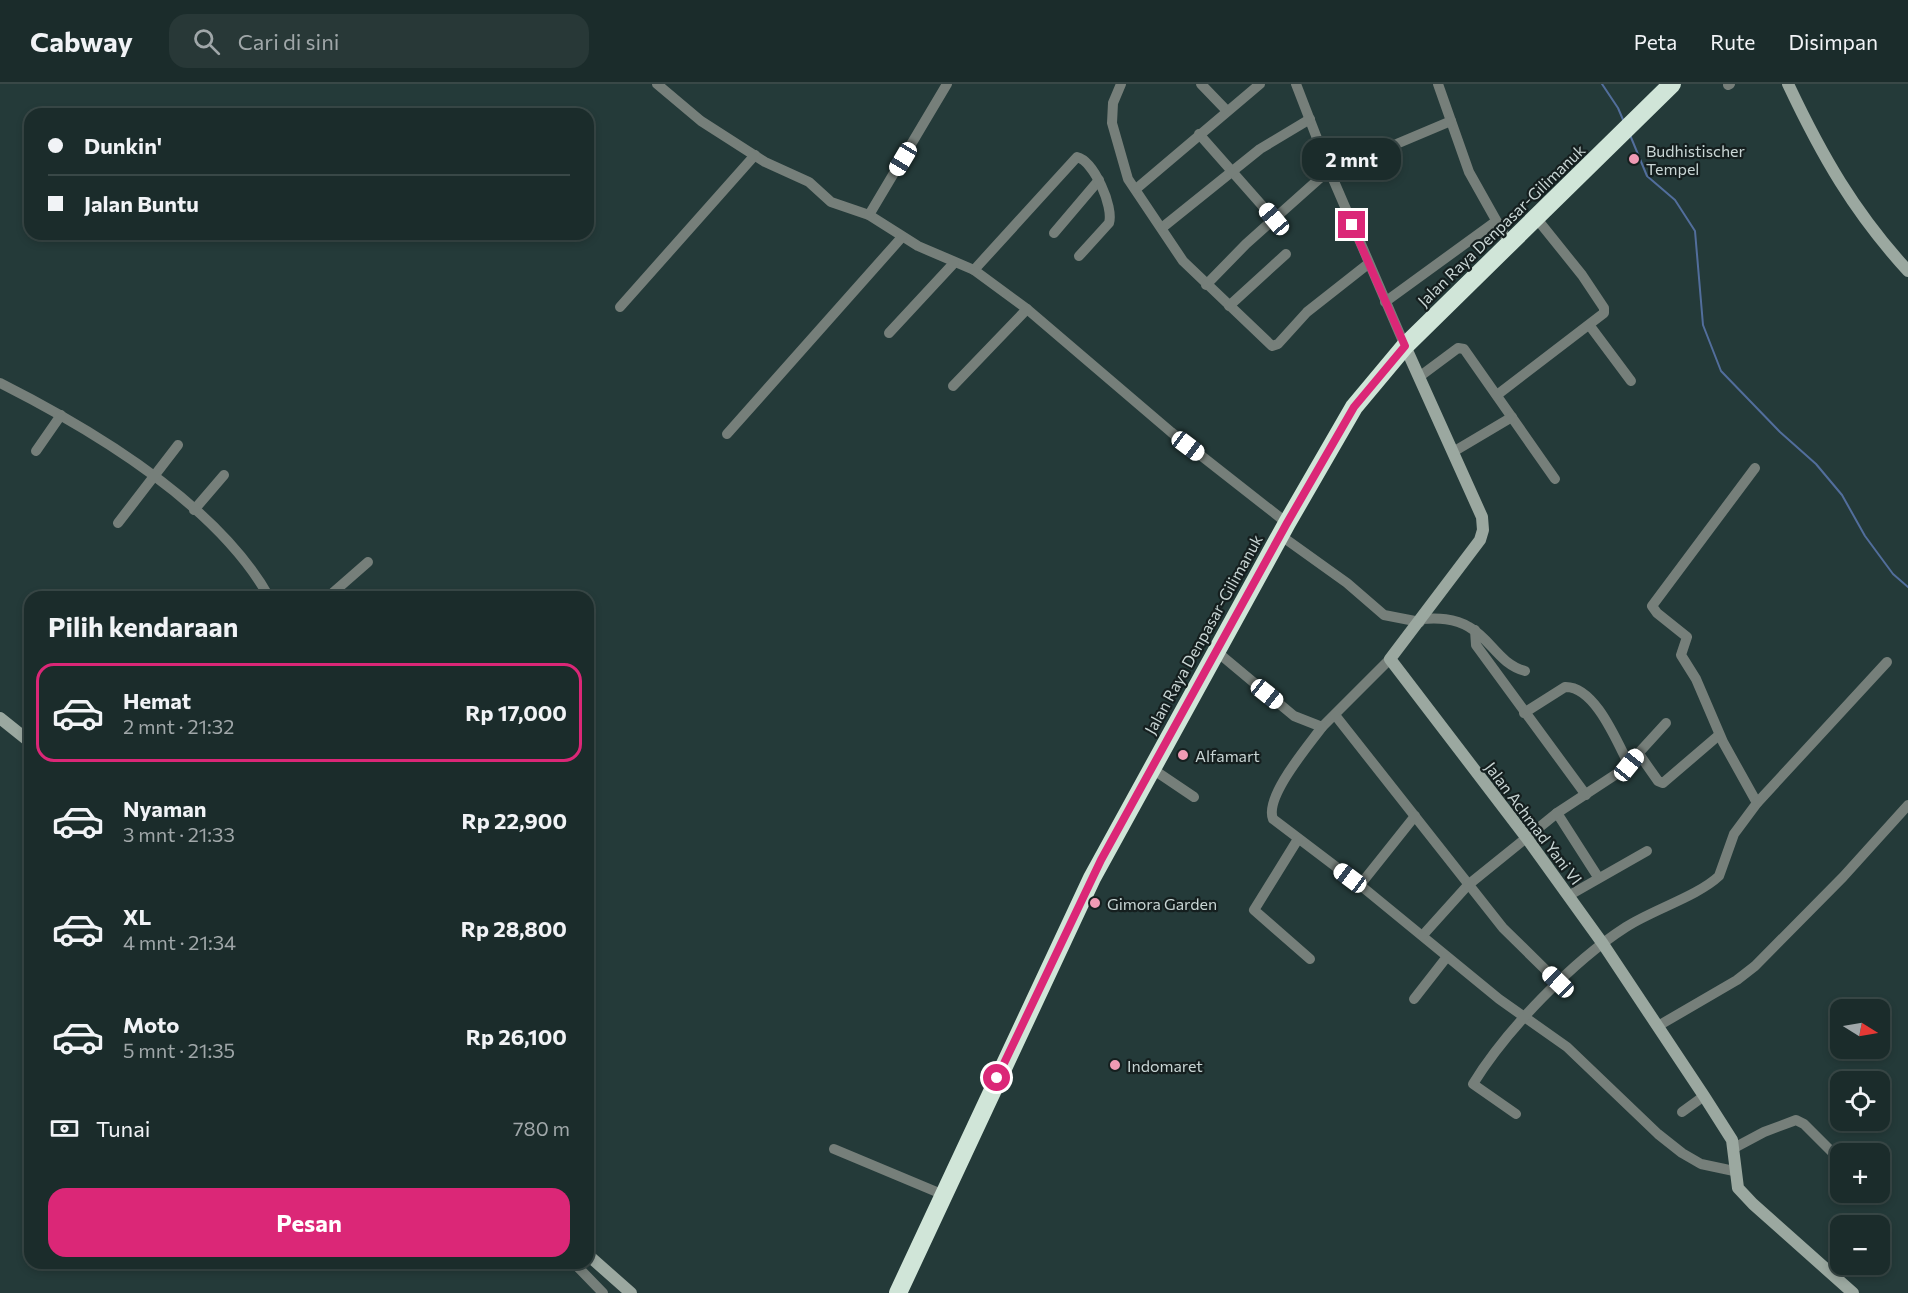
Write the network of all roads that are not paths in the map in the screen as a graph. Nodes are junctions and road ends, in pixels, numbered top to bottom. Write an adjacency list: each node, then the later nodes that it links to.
1 (657, 84): 14 (street)
2 (947, 84): 19 (street)
3 (1122, 84): 18 (street)
4 (1201, 84): 10 (street)
5 (1260, 84): 10 (street)
6 (1296, 84): 11 (street)
7 (1438, 84): 12 (street)
8 (1672, 84): 21 (highway, Jalan Raya Denpasar-Gilimanuk)
9 (1788, 84): 32 (street)
10 (1227, 111): 13 (street)
11 (1310, 119): 15 (street); 16 (street)
12 (1451, 121): 16 (street); 22 (street)
13 (1199, 134): 15 (street); 18 (street)
14 (755, 155): 19 (street); 36 (street)
15 (1234, 170): 20 (street); 23 (street)
16 (1330, 171): 20 (street); 30 (street)
17 (1099, 180): 24 (street); 28 (street); 31 (street)
18 (1136, 189): 23 (street)
19 (869, 215): 25 (street)
20 (1274, 219): 33 (street)
21 (1537, 219): 26 (highway, Jalan Raya Denpasar-Gilimanuk); 38 (street)
22 (1495, 222): 26 (street); 34 (street)
23 (1163, 227): 33 (street)
24 (1054, 233)
25 (902, 237): 29 (street); 48 (street)
26 (1510, 245): 40 (highway, Jalan Raya Denpasar-Gilimanuk)
27 (1286, 254): 35 (street)
28 (1079, 256)
29 (954, 263): 31 (street); 39 (street)
30 (1368, 264): 34 (street); 35 (street)
31 (974, 270): 37 (street)
32 (1908, 271)
33 (1206, 285): 35 (street)
34 (1385, 302): 40 (street)
35 (1228, 306)
36 (620, 307)
37 (1026, 309): 44 (street); 58 (street)
38 (1590, 326): 42 (street); 45 (street)
39 (889, 333)
40 (1405, 346): 41 (street); 58 (highway, Jalan Raya Denpasar-Gilimanuk)
41 (1419, 377): 45 (street); 51 (street)
42 (1631, 381)
43 (0, 383): 46 (street)
44 (953, 386)
45 (1497, 395): 47 (street)
46 (61, 415): 50 (street); 54 (street)
47 (1512, 417): 51 (street); 55 (street)
48 (727, 434)
49 (178, 445): 54 (street)
50 (36, 451)
51 (1453, 452): 62 (street)
52 (1755, 468): 73 (street)
53 (224, 475): 56 (street)
54 (153, 477): 56 (street); 57 (street)
55 (1555, 479)
56 (194, 510): 60 (street)
57 (118, 523)
58 (1283, 529): 62 (street); 64 (highway, Jalan Raya Denpasar-Gilimanuk)
59 (368, 562): 61 (street)
60 (265, 591)
61 (335, 591)
62 (1418, 624): 63 (street); 65 (street)
63 (1474, 634): 67 (street); 68 (street)
64 (1216, 651): 72 (street); 77 (highway, Jalan Raya Denpasar-Gilimanuk)
65 (1390, 658): 69 (street); 84 (street, Jalan Achmad Yani VI)
66 (1887, 662): 80 (street)
67 (1525, 671)
68 (1524, 713): 76 (street); 78 (street)
69 (1335, 715): 72 (street); 83 (street)
70 (0, 718): 74 (street)
71 (1666, 723): 75 (street)
72 (1322, 727): 85 (street)
73 (1719, 735): 75 (street); 80 (street)
74 (24, 737)
75 (1638, 754): 76 (street)
76 (1629, 765): 78 (street)
77 (1151, 768): 79 (street); 106 (highway, Jalan Raya Denpasar-Gilimanuk)
78 (1586, 795): 82 (street)
79 (1194, 797)
80 (1757, 803): 92 (street)
81 (1908, 806): 98 (street)
82 (1557, 813): 84 (street); 87 (street)
83 (1415, 816): 88 (street); 89 (street)
84 (1526, 837): 89 (street); 90 (street, Jalan Achmad Yani VI)
85 (1298, 839): 88 (street); 94 (street)
86 (1647, 851): 87 (street)
87 (1598, 877): 90 (street)
88 (1360, 885): 91 (street)
89 (1468, 885): 91 (street); 95 (street)
90 (1568, 896): 92 (street, Jalan Achmad Yani VI)
91 (1423, 935): 93 (street)
92 (1603, 944): 95 (street); 98 (street, Jalan Achmad Yani VI)
93 (1446, 958): 96 (street); 97 (street)
94 (1310, 959)
95 (1558, 982): 97 (street)
96 (1414, 999)
97 (1525, 1018): 101 (street); 105 (street)
98 (1658, 1026): 99 (street, Jalan Achmad Yani VI)
99 (1704, 1096): 100 (street); 102 (street, Jalan Achmad Yani VI)
100 (1682, 1112)
101 (1516, 1114)
102 (1734, 1148): 104 (street); 105 (street, Jalan Achmad Yani VI)
103 (834, 1149): 106 (street)
104 (1830, 1150)
105 (1734, 1171): 112 (street, Jalan Achmad Yani VI)
106 (944, 1195): 111 (highway, Jalan Raya Denpasar-Gilimanuk)
107 (594, 1260): 110 (street)
108 (579, 1269): 109 (street)
109 (600, 1292)
110 (631, 1293)
111 (898, 1293)
112 (1853, 1293)

